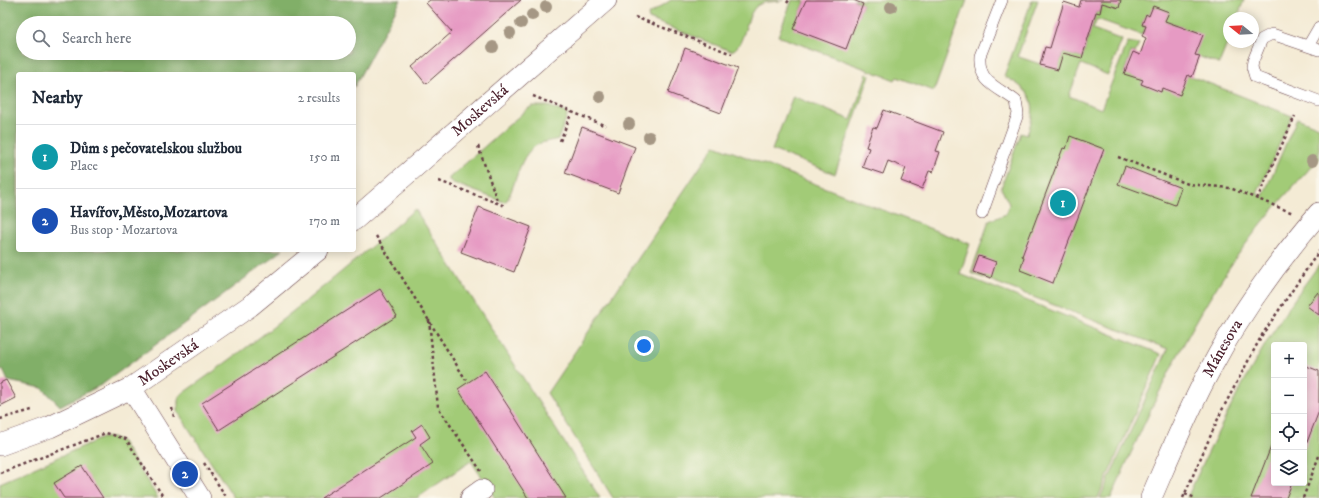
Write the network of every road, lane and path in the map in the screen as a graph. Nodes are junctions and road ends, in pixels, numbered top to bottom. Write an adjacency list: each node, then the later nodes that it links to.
1 (606, 0): 21 (street, Moskevská)
2 (1002, 0): 19 (lane)
3 (634, 17): 6 (path)
4 (1319, 27): 5 (lane)
5 (1314, 48): 8 (lane)
6 (732, 54)
7 (533, 96): 9 (path)
8 (1319, 101)
9 (572, 112): 11 (path); 12 (path)
10 (1295, 116): 16 (path)
11 (606, 126)
12 (560, 141)
13 (478, 146): 17 (path)
14 (1118, 157): 16 (path)
15 (439, 181): 17 (path)
16 (1258, 199): 20 (path)
17 (498, 204): 18 (path)
18 (505, 206)
19 (982, 214)
20 (1316, 217): 35 (street, Mánesova)
21 (356, 218)
22 (376, 236): 25 (path)
23 (1319, 251): 32 (path)
24 (316, 252): 27 (street, Moskevská)
25 (429, 320): 26 (path); 31 (path)
26 (466, 380)
27 (131, 388): 28 (street, Moskevská); 34 (street)
28 (0, 445)
29 (1319, 456): 38 (path)
30 (0, 473): 33 (path)
31 (479, 488)
32 (1185, 494): 36 (path); 37 (path)
33 (164, 498)
34 (200, 498)
35 (1151, 498)
36 (1183, 498)
37 (1196, 498)
38 (1303, 498)

